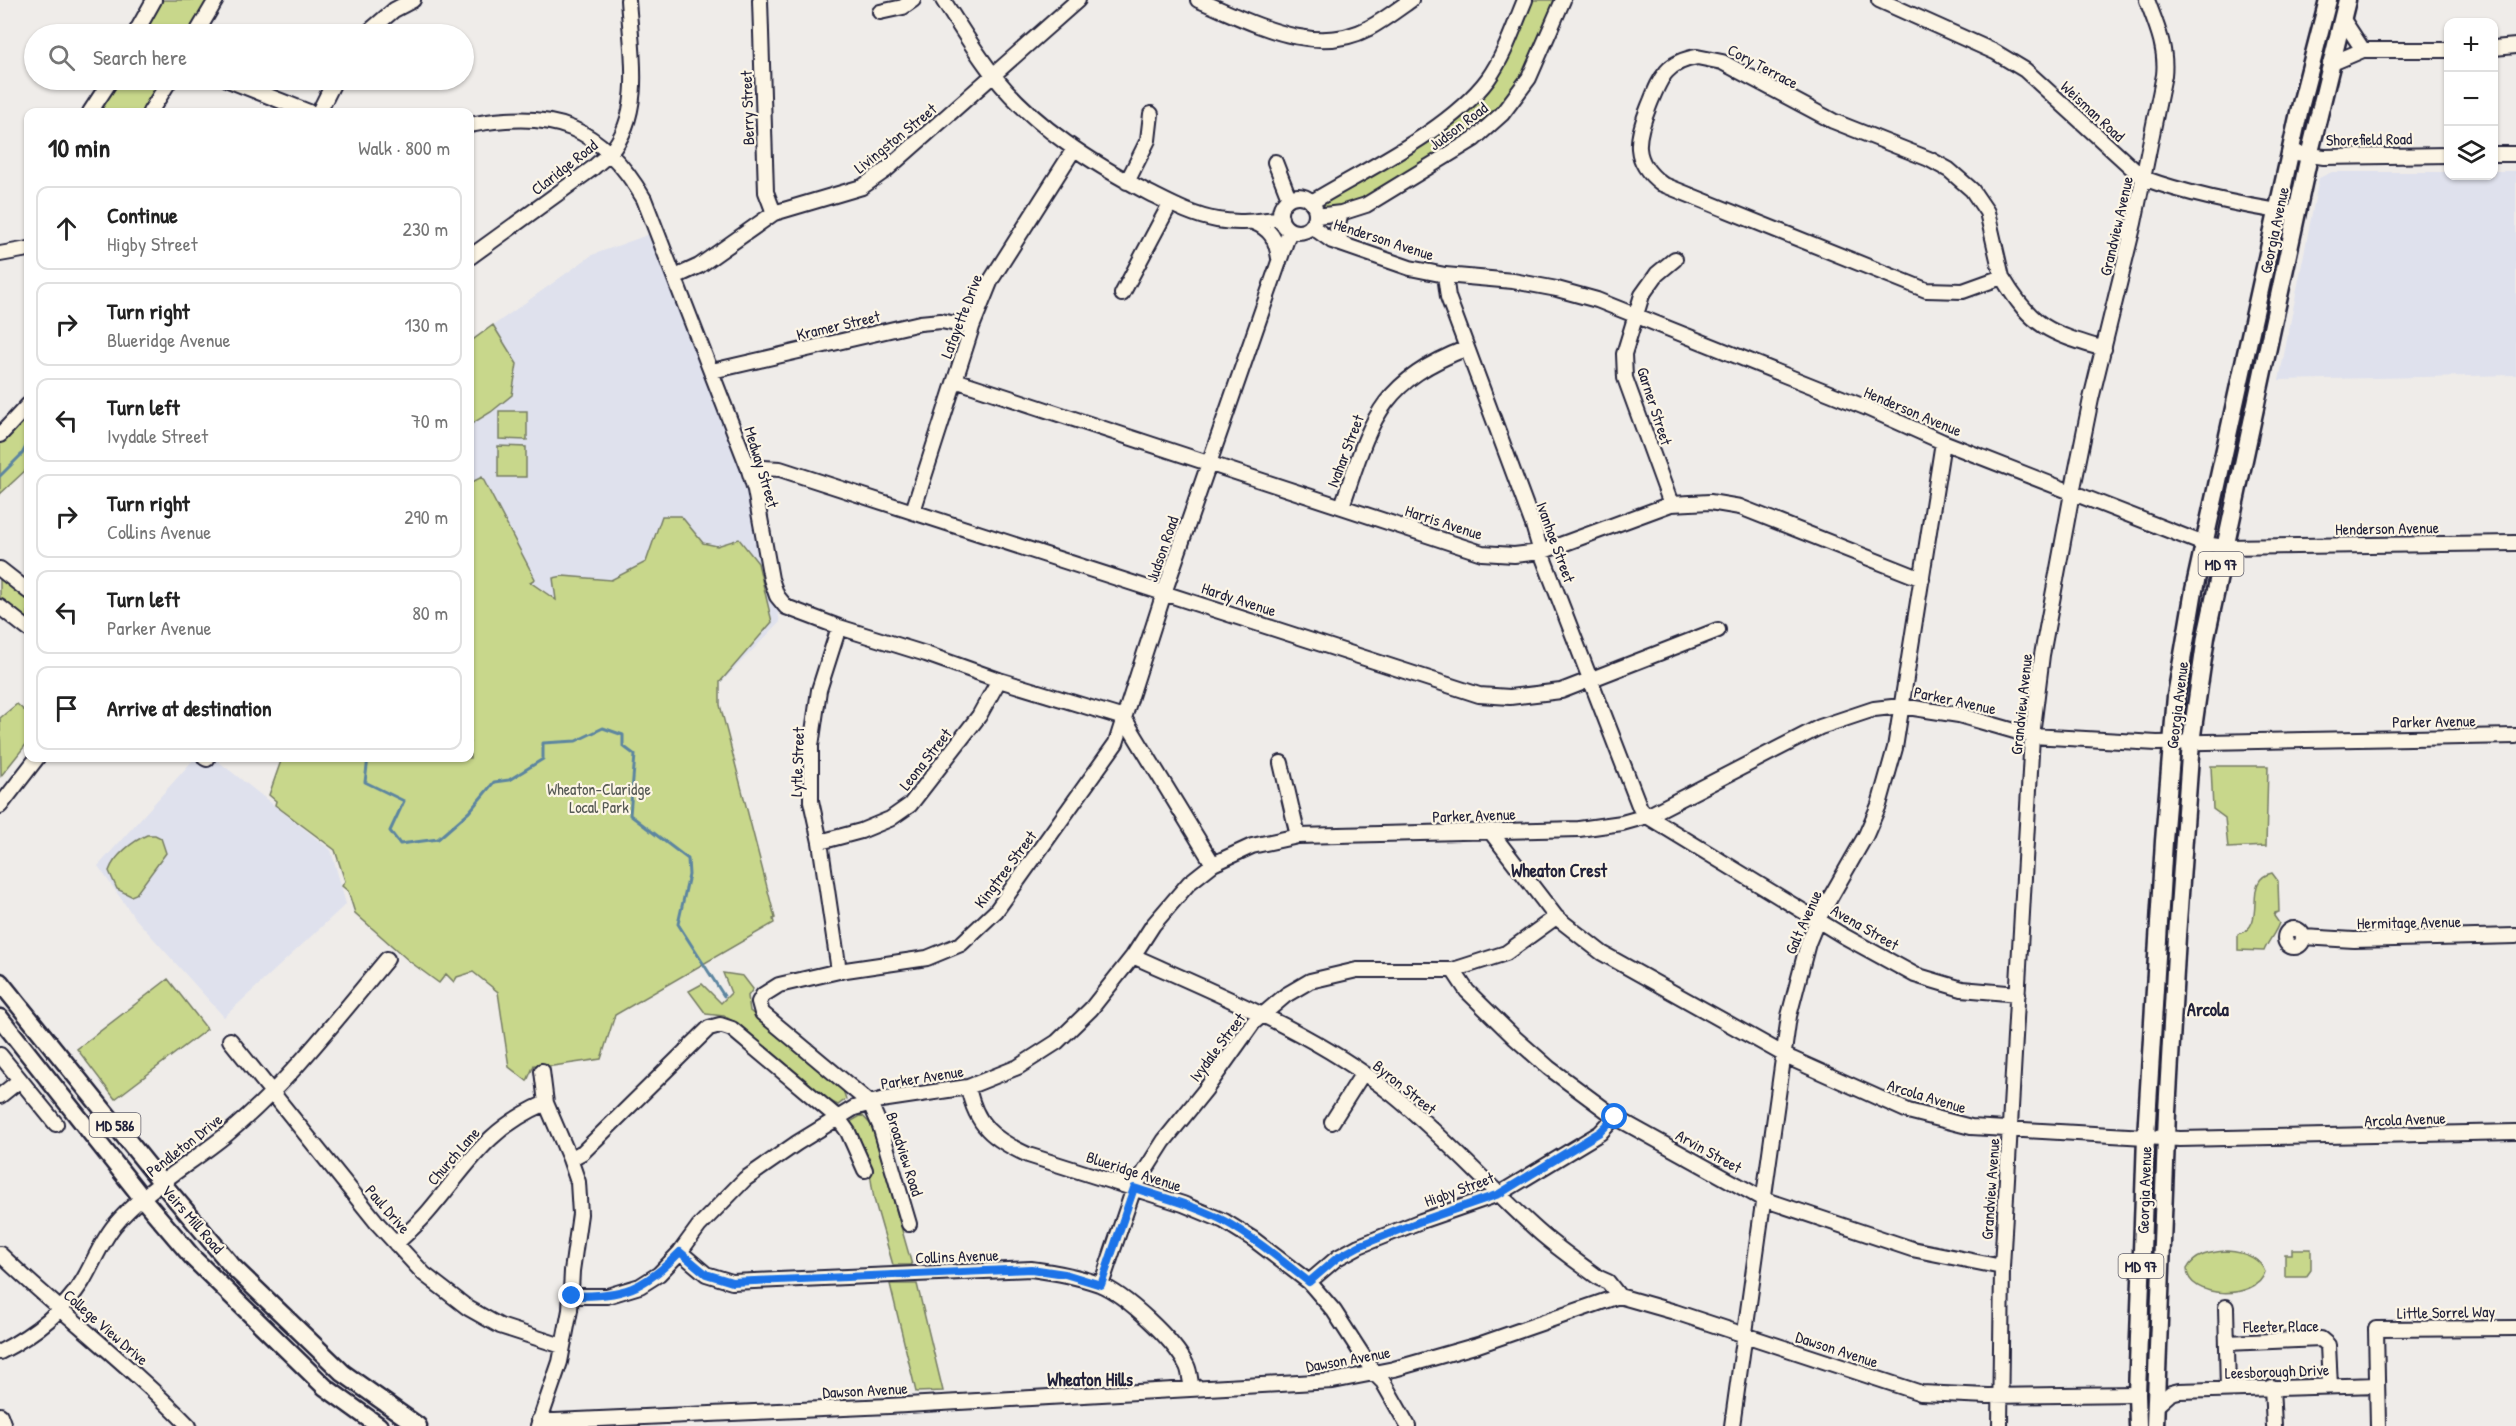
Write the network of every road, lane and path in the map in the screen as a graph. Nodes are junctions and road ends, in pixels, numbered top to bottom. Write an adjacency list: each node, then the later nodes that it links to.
1 (154, 0): 19 (street)
2 (216, 0): 20 (street)
3 (413, 0): 21 (street)
4 (628, 0): 39 (street, Claridge Road)
5 (760, 0): 52 (street, Berry Street)
6 (913, 0): 17 (street)
7 (943, 0): 27 (street)
8 (1078, 0): 27 (street, Livingston Street)
9 (1198, 0): 10 (street)
10 (1412, 0)
11 (1563, 0): 53 (street, Judson Road)
12 (2147, 0): 46 (street, Grandview Avenue)
13 (2328, 0): 40 (main road, Georgia Avenue / MD 97)
14 (2347, 0): 18 (main road, Georgia Avenue / MD 97)
15 (1520, 2): 49 (street, Judson Road)
16 (1888, 2): 46 (street, Weisman Road)
17 (880, 12)
18 (2342, 18): 24 (street); 26 (main road, Georgia Avenue / MD 97)
19 (141, 24)
20 (202, 24)
21 (378, 24)
22 (2516, 46): 23 (street)
23 (2498, 48)
24 (2362, 50): 25 (street); 26 (street)
25 (2444, 50)
26 (2331, 64): 44 (main road, Georgia Avenue / MD 97)
27 (994, 76): 38 (street); 52 (street, Livingston Street)
28 (104, 90): 32 (street)
29 (164, 90): 33 (street)
30 (253, 90): 34 (street)
31 (329, 90): 35 (street)
32 (93, 108)
33 (152, 108)
34 (299, 108)
35 (321, 108)
36 (1151, 114): 47 (street)
37 (474, 124): 39 (street, Medway Street)
38 (1074, 149): 47 (street); 70 (street, Lafayette Drive)
39 (611, 152): 62 (street, Claridge Road); 66 (street, Medway Street)
40 (2290, 152): 44 (street, Shorefield Road); 51 (main road, Georgia Avenue / MD 97)
41 (2498, 154): 42 (street)
42 (2516, 154)
43 (2444, 155): 44 (street, Shorefield Road)
44 (2308, 156): 54 (main road, Georgia Avenue / MD 97)
45 (1275, 162): 48 (street)
46 (2143, 178): 51 (street, Weisman Road); 72 (street, Grandview Avenue)
47 (1127, 182): 50 (street)
48 (1289, 198): 49 (street); 55 (street)
49 (1312, 202): 56 (street)
50 (1170, 204): 57 (street); 68 (street)
51 (2278, 211): 54 (street, Weisman Road); 85 (main road, Georgia Avenue / MD 97)
52 (774, 213): 66 (street, Livingston Street)
53 (1341, 213): 56 (street, Judson Road); 59 (street)
54 (2297, 213): 86 (main road, Georgia Avenue / MD 97)
55 (1281, 219): 57 (street); 58 (street)
56 (1314, 221): 58 (street); 59 (street, Henderson Avenue)
57 (1253, 222): 63 (street)
58 (1290, 230): 63 (street, Judson Road)
59 (1341, 244): 65 (street, Henderson Avenue)
60 (24, 250): 61 (street)
61 (0, 254)
62 (474, 254)
63 (1279, 258): 78 (street, Judson Road)
64 (1675, 259): 69 (street, Garner Street)
65 (1445, 275): 69 (street, Henderson Avenue); 71 (street, Ivanhoe Street)
66 (675, 277): 73 (street, Medway Street)
67 (2002, 278): 67 (street, Cory Terrace); 72 (street, Cory Terrace)
68 (1122, 294)
69 (1635, 315): 77 (street, Henderson Avenue); 81 (street, Garner Street)
70 (972, 327): 73 (street, Kramer Street); 74 (street, Lafayette Drive)
71 (1467, 348): 82 (street, Ivahar Street); 87 (street, Ivanhoe Street)
72 (2103, 349): 80 (street, Grandview Avenue)
73 (712, 370): 79 (street, Medway Street)
74 (955, 380): 78 (street, Harris Avenue); 83 (street, Lafayette Drive)
75 (24, 409): 76 (street)
76 (0, 435)
77 (1943, 442): 80 (street, Henderson Avenue); 89 (street, Galt Avenue)
78 (1209, 462): 82 (street, Harris Avenue); 91 (street, Judson Road)
79 (748, 467): 83 (street, Hardy Avenue); 94 (street, Medway Street)
80 (2072, 493): 85 (street, Henderson Avenue); 100 (street, Grandview Avenue)
81 (1671, 504): 87 (street, Harris Avenue); 89 (street, Harris Avenue)
82 (1342, 506): 87 (street, Harris Avenue)
83 (913, 511): 91 (street, Hardy Avenue)
84 (2516, 543): 86 (street, Henderson Avenue)
85 (2204, 544): 86 (street, Henderson Avenue); 103 (main road, Georgia Avenue / MD 97)
86 (2225, 547): 102 (main road, Georgia Avenue / MD 97)
87 (1541, 552): 97 (street, Ivanhoe Street)
88 (0, 569): 90 (street)
89 (1922, 579): 98 (street, Galt Avenue)
90 (24, 588)
91 (1164, 592): 97 (street, Hardy Avenue); 99 (street, Judson Road)
92 (0, 607): 93 (street)
93 (24, 626)
94 (838, 627): 96 (street, Medway Street); 110 (street, Lytle Street)
95 (1718, 630): 97 (street, Hardy Avenue)
96 (999, 680): 99 (street, Medway Street); 110 (street, Leona Street)
97 (1591, 680): 107 (street, Ivanhoe Street)
98 (1901, 706): 100 (street, Parker Avenue); 107 (street, Parker Avenue); 113 (street, Galt Avenue)
99 (1124, 718): 111 (street); 118 (street, Kingtree Street)
100 (2032, 736): 103 (street, Parker Avenue); 121 (street, Grandview Avenue)
101 (2516, 736): 102 (street, Parker Avenue)
102 (2191, 742): 103 (street, Parker Avenue); 143 (main road, Georgia Avenue / MD 97)
103 (2171, 743): 142 (main road, Georgia Avenue / MD 97)
104 (34, 762): 106 (street)
105 (1281, 763): 109 (street)
106 (0, 806)
107 (1647, 816): 108 (street, Parker Avenue); 113 (street, Avena Street)
108 (1490, 831): 109 (street, Parker Avenue); 112 (street, Arcola Avenue)
109 (1298, 836): 111 (street, Parker Avenue)
110 (820, 842): 118 (street, Lytle Street)
111 (1213, 864): 116 (street, Parker Avenue)
112 (1556, 916): 119 (street, Ivydale Street); 126 (street, Arcola Avenue)
113 (1818, 919): 121 (street, Avena Street); 126 (street, Galt Avenue)
114 (2516, 936): 115 (street, Hermitage Avenue)
115 (2303, 937)
116 (1133, 956): 123 (street, Byron Street); 131 (street, Parker Avenue)
117 (387, 959): 132 (street, Pendleton Drive)
118 (839, 970): 122 (street, Kingtree Street)
119 (1453, 970): 123 (street, Ivydale Street); 136 (street, Arvin Street)
120 (0, 982): 146 (main road, Veirs Mill Road / MD 586)
121 (2018, 994): 140 (street, Grandview Avenue)
122 (759, 1002): 135 (street, Broadview Road)
123 (1264, 1014): 129 (street, Byron Street); 147 (street, Ivydale Street)
124 (0, 1018): 149 (main road, Veirs Mill Road / MD 586)
125 (230, 1040): 132 (street, Paul Drive)
126 (1784, 1054): 140 (street, Arcola Avenue); 150 (street, Galt Avenue)
127 (0, 1055): 130 (street)
128 (542, 1071): 134 (street)
129 (1363, 1073): 138 (street); 148 (street, Byron Street)
130 (20, 1080): 133 (street); 139 (street)
131 (968, 1087): 135 (street, Parker Avenue); 147 (street, Blueridge Avenue)
132 (273, 1092): 146 (street, Pendleton Drive); 152 (street, Paul Drive)
133 (0, 1096)
134 (546, 1103): 144 (street); 152 (street, Church Lane)
135 (870, 1103): 137 (street, Parker Avenue); 151 (street, Broadview Road)
136 (1615, 1117): 148 (street, Higby Street); 150 (street, Arvin Street)
137 (838, 1118): 144 (street); 145 (street); 153 (street, Parker Avenue)
138 (1332, 1122)
139 (56, 1124)
140 (2011, 1130): 142 (street, Arcola Avenue); 155 (street, Grandview Avenue)
141 (2516, 1132): 143 (street, Arcola Avenue)
142 (2146, 1137): 143 (street, Arcola Avenue); 175 (main road, Georgia Avenue / MD 97)
143 (2166, 1138): 168 (main road, Georgia Avenue / MD 97)
144 (570, 1158): 158 (street)
145 (864, 1170)
146 (162, 1184): 149 (street, Pendleton Drive); 183 (main road, Veirs Mill Road / MD 586)
147 (1134, 1188): 156 (street, Blueridge Avenue); 157 (street, Ivydale Street)
148 (1499, 1194): 156 (street, Higby Street); 159 (street, Byron Street)
149 (143, 1199): 161 (street, Pendleton Drive); 182 (main road, Veirs Mill Road / MD 586)
150 (1763, 1199): 155 (street, Arvin Street); 163 (street, Galt Avenue)
151 (909, 1224)
152 (396, 1244): 165 (street, Paul Drive)
153 (680, 1252): 157 (street, Collins Avenue); 158 (street, Parker Avenue)
154 (0, 1254): 161 (street, College View Drive)
155 (2002, 1267): 176 (street, Grandview Avenue)
156 (1309, 1282): 167 (street, Blueridge Avenue)
157 (1101, 1285): 172 (street, Collins Avenue)
158 (572, 1296): 165 (street)
159 (1619, 1296): 163 (street, Dawson Avenue); 167 (street, Dawson Avenue)
160 (2226, 1307): 164 (street, Fleeter Place)
161 (61, 1310): 166 (street, Pendleton Drive); 181 (street, College View Drive)
162 (2516, 1328): 169 (street, Little Sorrel Way)
163 (1745, 1336): 176 (street, Dawson Avenue); 185 (street, Galt Avenue)
164 (2227, 1343): 170 (street, Fleeter Place); 173 (street, Fleeter Place)
165 (562, 1346): 179 (street)
166 (0, 1352)
167 (1374, 1373): 172 (street, Dawson Avenue); 184 (street, Blueridge Avenue)
168 (2156, 1377): 174 (street); 175 (main road); 178 (main road, Georgia Avenue / MD 97)
169 (2377, 1385): 170 (street, Leesborough Drive); 189 (street)
170 (2330, 1386): 171 (street, Leesborough Drive)
171 (2272, 1387): 173 (street, Leesborough Drive); 188 (street)
172 (1192, 1389): 179 (street, Dawson Avenue)
173 (2228, 1389): 174 (street, Leesborough Drive)
174 (2179, 1391): 178 (street)
175 (2137, 1394): 176 (street, Dawson Avenue); 178 (main road); 187 (main road, Georgia Avenue / MD 97)
176 (2000, 1396): 186 (street, Grandview Avenue)
177 (0, 1415): 180 (street)
178 (2155, 1418)
179 (536, 1424)
180 (4, 1426)
181 (189, 1426)
182 (379, 1426)
183 (418, 1426)
184 (1408, 1426)
185 (1732, 1426)
186 (2000, 1426)
187 (2138, 1426)
188 (2274, 1426)
189 (2378, 1426)

